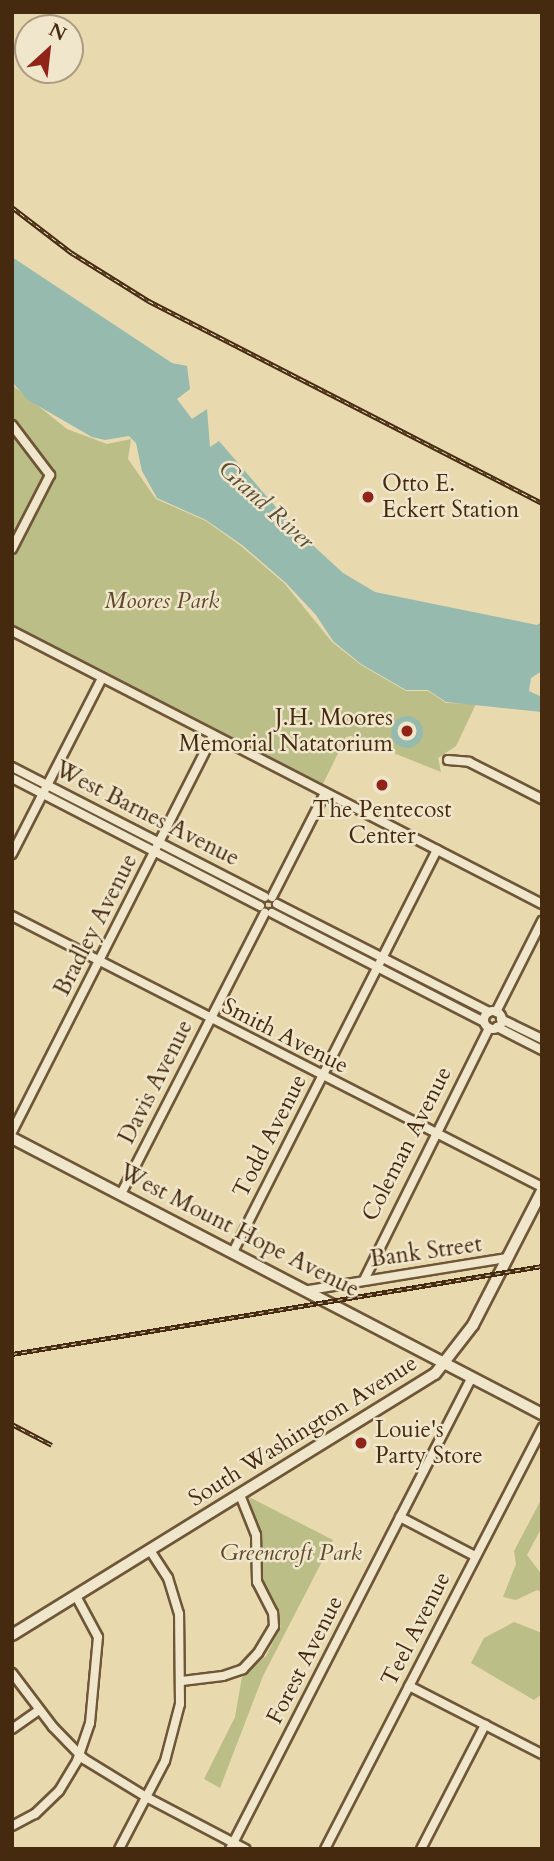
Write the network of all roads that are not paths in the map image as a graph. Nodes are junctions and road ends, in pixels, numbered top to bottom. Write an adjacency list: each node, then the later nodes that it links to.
1 (12, 425): 2 (street)
2 (16, 531): 3 (street)
3 (12, 549)
4 (12, 631): 5 (street)
5 (102, 678): 6 (street); 10 (street)
6 (213, 736): 11 (street); 14 (street, Bradley Avenue)
7 (448, 760): 13 (street)
8 (12, 766): 10 (street, West Barnes Avenue)
9 (12, 778): 12 (street, West Barnes Avenue)
10 (47, 785): 12 (street); 14 (street, West Barnes Avenue)
11 (325, 793): 15 (street); 18 (street)
12 (43, 794): 16 (street, West Barnes Avenue); 17 (street)
13 (542, 799)
14 (159, 842): 16 (street, Bradley Avenue); 18 (street, West Barnes Avenue)
15 (437, 850): 19 (street); 23 (street, Todd Avenue)
16 (155, 852): 20 (street, West Barnes Avenue); 24 (street, Bradley Avenue)
17 (12, 854)
18 (271, 899): 20 (street); 20 (street); 23 (street, West Barnes Avenue)
19 (542, 904)
20 (265, 911): 25 (street, West Barnes Avenue); 26 (street, Davis Avenue)
21 (12, 916): 24 (street, Smith Avenue)
22 (542, 921): 27 (street, Coleman Avenue)
23 (383, 958): 25 (street, Todd Avenue); 27 (street, West Barnes Avenue)
24 (99, 961): 26 (street, Smith Avenue); 31 (street, Bradley Avenue)
25 (378, 967): 27 (street, West Barnes Avenue); 30 (street, Todd Avenue)
26 (211, 1018): 30 (street, Smith Avenue); 35 (street, Davis Avenue)
27 (493, 1020): 28 (street, West Barnes Avenue); 29 (street, West Barnes Avenue); 32 (street, Coleman Avenue)
28 (542, 1039)
29 (542, 1050)
30 (322, 1076): 32 (street, Smith Avenue); 36 (street, Todd Avenue)
31 (12, 1132)
32 (434, 1134): 34 (street, Smith Avenue); 38 (street, Coleman Avenue)
33 (12, 1138): 35 (street, West Mount Hope Avenue)
34 (542, 1189): 37 (street, South Washington Avenue)
35 (121, 1194): 36 (street, West Mount Hope Avenue)
36 (233, 1252): 39 (street, West Mount Hope Avenue)
37 (507, 1258): 38 (street, Bank Street); 40 (street, South Washington Avenue)
38 (364, 1280): 39 (street, Bank Street)
39 (309, 1290): 40 (street, West Mount Hope Avenue)
40 (446, 1362): 41 (street, West Mount Hope Avenue); 44 (street, South Washington Avenue)
41 (472, 1377): 42 (street, West Mount Hope Avenue); 45 (street, Forest Avenue)
42 (542, 1414)
43 (542, 1427): 47 (street, Teel Avenue)
44 (240, 1495): 46 (street, South Washington Avenue); 51 (street)
45 (400, 1517): 47 (street); 60 (street, Forest Avenue)
46 (150, 1550): 48 (street, South Washington Avenue); 51 (street)
47 (475, 1556): 52 (street, Teel Avenue)
48 (76, 1596): 49 (street, South Washington Avenue); 56 (street)
49 (12, 1635)
50 (12, 1673): 53 (street)
51 (182, 1681): 58 (street)
52 (409, 1686): 54 (street); 63 (street, Teel Avenue)
53 (39, 1710): 55 (street); 56 (street)
54 (485, 1725): 57 (street); 64 (street)
55 (12, 1728)
56 (79, 1754): 58 (street); 59 (street)
57 (542, 1754)
58 (148, 1798): 60 (street); 61 (street)
59 (12, 1826)
60 (231, 1846): 62 (street)
61 (119, 1849)
62 (245, 1849)
63 (325, 1849)
64 (421, 1849)

